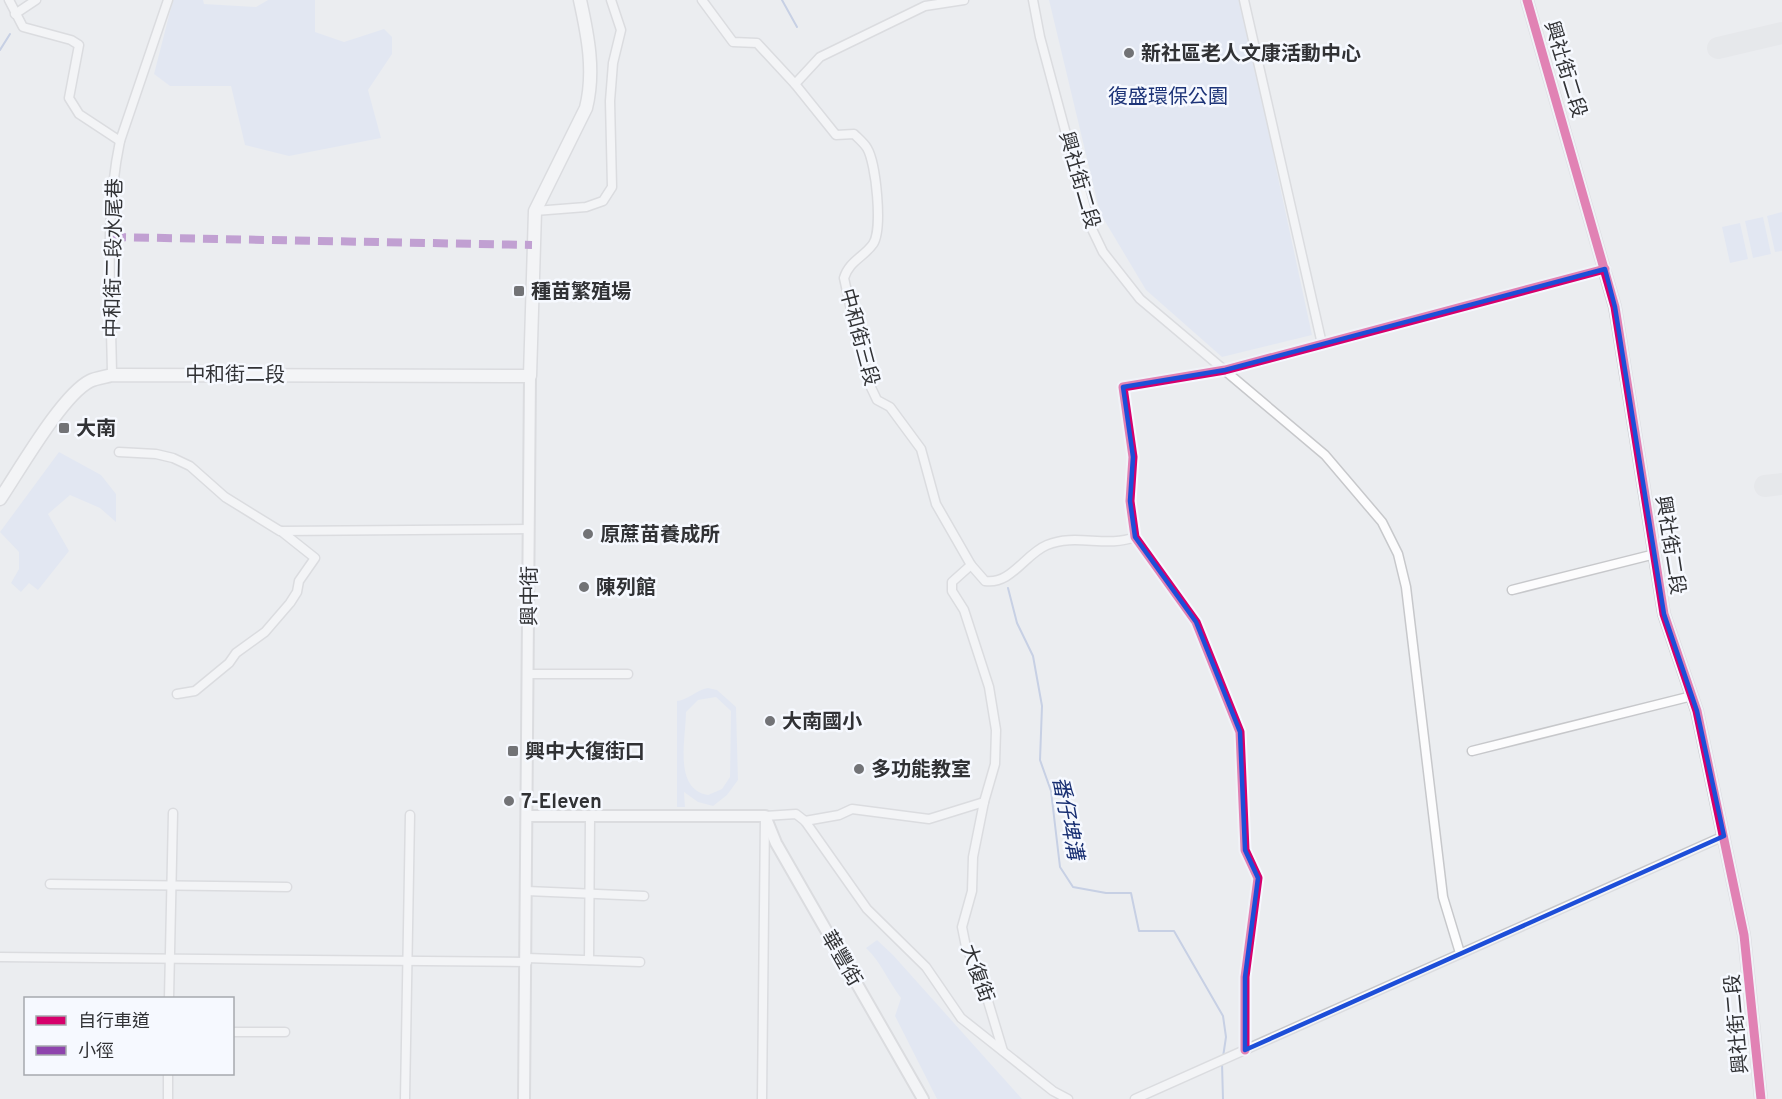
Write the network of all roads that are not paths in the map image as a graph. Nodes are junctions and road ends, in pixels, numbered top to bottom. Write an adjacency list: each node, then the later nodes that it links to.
1 (9, 0): 11 (street)
2 (36, 0): 11 (street)
3 (168, 0): 13 (street, 中和街二段水尾巷)
4 (580, 0): 14 (main road)
5 (611, 0): 14 (street)
6 (702, 0): 12 (street, 中和街三段)
7 (963, 0): 12 (street)
8 (1033, 0): 17 (street, 興社街二段)
9 (1244, 0): 16 (street)
10 (1527, 0): 15 (street, 興社街二段)
11 (15, 14): 13 (street)
12 (795, 84): 26 (street, 中和街三段)
13 (120, 141): 18 (street, 中和街二段水尾巷)
14 (535, 211): 19 (main road)
15 (1605, 269): 16 (street); 25 (street, 興社街二段)
16 (1322, 344): 17 (street)
17 (1225, 370): 24 (street); 47 (street, 興社街二段)
18 (112, 375): 19 (main road, 中和街二段); 21 (main road, 中和街二段)
19 (530, 376): 22 (street, 興中街)
20 (119, 452): 23 (street)
21 (0, 499)
22 (529, 529): 23 (street); 28 (street, 興中街)
23 (280, 531): 30 (street)
24 (1135, 537): 26 (street); 57 (street)
25 (1654, 554): 27 (street); 31 (street, 興社街二段)
26 (971, 565): 33 (street, 大復街)
27 (1512, 590)
28 (529, 674): 29 (street); 36 (street, 興中街)
29 (628, 674)
30 (177, 694)
31 (1692, 696): 32 (street); 40 (street, 興社街二段)
32 (1472, 751)
33 (984, 802): 39 (street); 58 (street, 大復街)
34 (173, 813): 42 (street)
35 (410, 815): 50 (street)
36 (527, 816): 38 (street); 44 (street, 興中街)
37 (765, 816): 38 (street); 39 (street); 63 (street); 64 (street, 華豐街)
38 (590, 817): 45 (street)
39 (805, 821): 58 (street, 大復街)
40 (1724, 836): 47 (street); 67 (street, 興社街二段)
41 (50, 884): 42 (street)
42 (171, 885): 43 (street); 49 (street)
43 (287, 887)
44 (526, 891): 45 (street); 51 (street, 興中街)
45 (589, 894): 46 (street); 52 (street)
46 (644, 896)
47 (1460, 953): 57 (street)
48 (0, 957): 49 (street)
49 (170, 957): 50 (street); 54 (street)
50 (407, 960): 51 (street); 61 (street)
51 (526, 960): 52 (street); 62 (street, 興中街)
52 (589, 960): 53 (street)
53 (640, 962)
54 (169, 997)
55 (234, 1032): 56 (street)
56 (285, 1032)
57 (1245, 1050): 66 (street)
58 (1003, 1051): 65 (street)
59 (168, 1075): 60 (street)
60 (168, 1099)
61 (405, 1099)
62 (524, 1099)
63 (762, 1099)
64 (923, 1099)
65 (1068, 1099)
66 (1135, 1099)
67 (1761, 1099)

